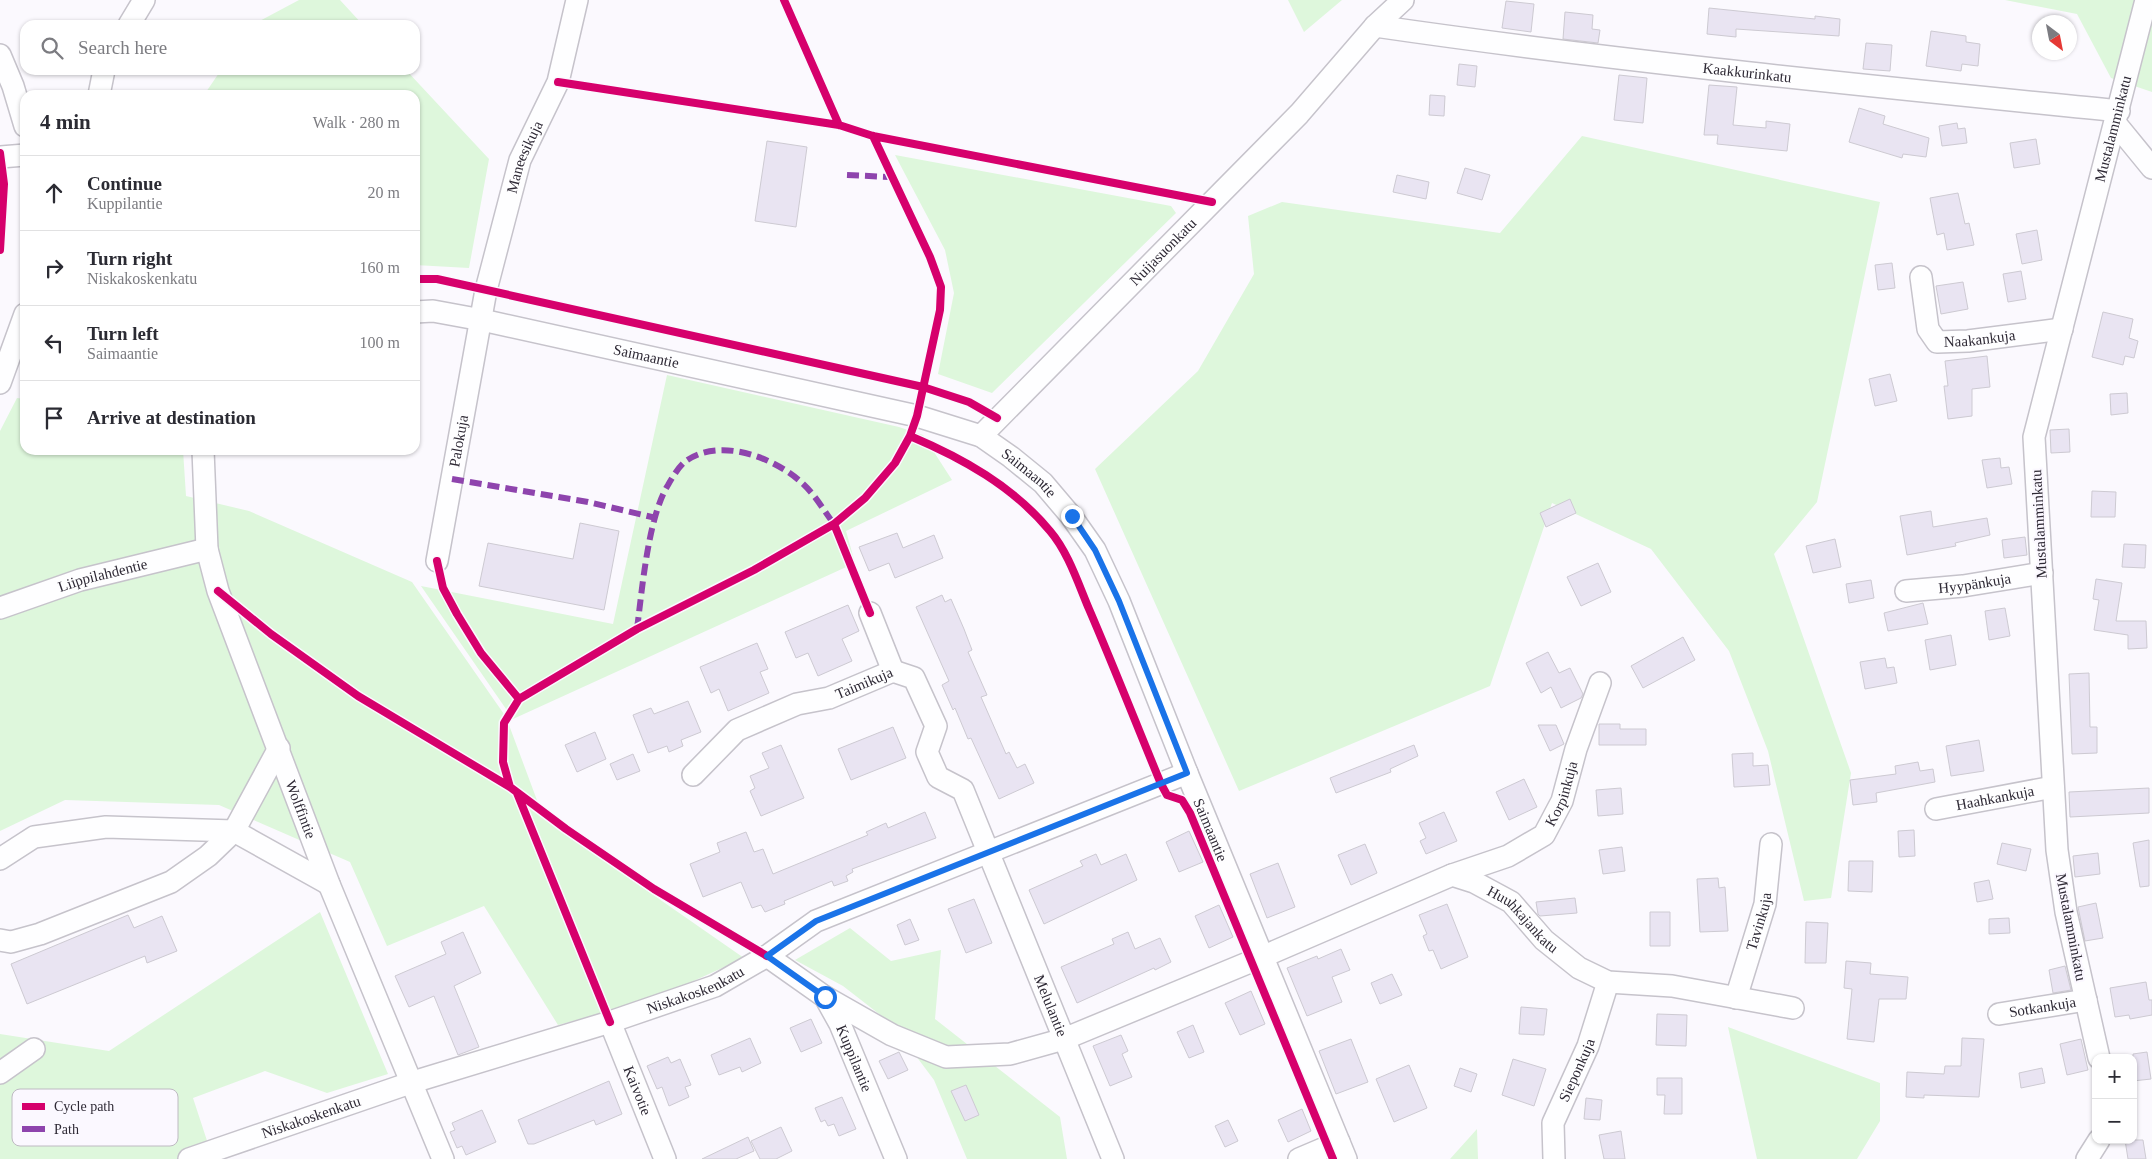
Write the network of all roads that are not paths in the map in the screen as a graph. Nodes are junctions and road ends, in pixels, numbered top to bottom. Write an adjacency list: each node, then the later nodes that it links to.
1 (144, 0): 5 (street)
2 (577, 0): 17 (street, Maneesikuja)
3 (1403, 0): 6 (street, Nuijasuonkatu)
4 (2146, 0): 11 (street, Mustalamminkatu)
5 (132, 20)
6 (1375, 26): 11 (street, Kaakkurinkatu); 21 (street, Nuijasuonkatu)
7 (0, 55): 10 (street)
8 (103, 75): 9 (street)
9 (100, 90)
10 (20, 109)
11 (2117, 118): 14 (street); 19 (street, Mustalamminkatu)
12 (20, 155): 13 (street)
13 (0, 157)
14 (2152, 168)
15 (1921, 277): 19 (street, Naakankuja)
16 (420, 312): 17 (street, Saimaantie)
17 (482, 320): 21 (street, Saimaantie); 24 (street, Palokuja)
18 (20, 328): 20 (street)
19 (2062, 329): 25 (street, Mustalamminkatu)
20 (0, 383)
21 (982, 436): 32 (street, Saimaantie)
22 (203, 455): 23 (street, Wolffintie)
23 (206, 549): 27 (street, Liippilahdentie); 31 (street, Wolffintie)
24 (437, 561)
25 (2042, 573): 26 (street, Hyypänkuja); 34 (street, Mustalamminkatu)
26 (1906, 591)
27 (0, 608)
28 (870, 613): 29 (street)
29 (893, 671): 33 (street, Taimikuja); 38 (street, Taimikuja)
30 (1600, 683): 40 (street, Korpinkuja)
31 (279, 748): 36 (street); 41 (street, Wolffintie)
32 (1187, 773): 38 (street, Niskakoskenkatu); 44 (street, Saimaantie)
33 (693, 775)
34 (2053, 787): 35 (street, Haahkankuja); 48 (street, Mustalamminkatu)
35 (1936, 809)
36 (234, 831): 39 (street); 41 (street); 42 (street)
37 (1772, 844): 47 (street, Tavinkuja)
38 (989, 852): 43 (street, Niskakoskenkatu); 52 (street, Melulantie)
39 (0, 859)
40 (1452, 874): 44 (street); 45 (street, Huuhkajankatu)
41 (330, 884): 56 (street, Wolffintie)
42 (0, 940)
43 (767, 956): 46 (street, Kuppilantie); 51 (street, Niskakoskenkatu)
44 (1262, 957): 52 (street); 58 (street, Saimaantie)
45 (1608, 982): 47 (street, Huuhkajankatu); 65 (street, Sieponkuja)
46 (825, 997): 52 (street); 62 (street, Kuppilantie)
47 (1736, 998): 49 (street, Huuhkajankatu)
48 (2086, 1000): 50 (street, Sotkankuja); 54 (street, Mustalamminkatu)
49 (1792, 1008)
50 (1999, 1014)
51 (610, 1022): 56 (street, Niskakoskenkatu); 61 (street, Kaivotie)
52 (1064, 1039): 63 (street, Melulantie)
53 (34, 1049): 55 (street)
54 (2098, 1054)
55 (0, 1073)
56 (413, 1082): 59 (street, Niskakoskenkatu); 60 (street, Wolffintie)
57 (2096, 1144): 66 (street)
58 (1342, 1151): 64 (street)
59 (189, 1159)
60 (443, 1159)
61 (665, 1159)
62 (896, 1159)
63 (1113, 1159)
64 (1299, 1159)
65 (1554, 1159)
66 (2087, 1159)

